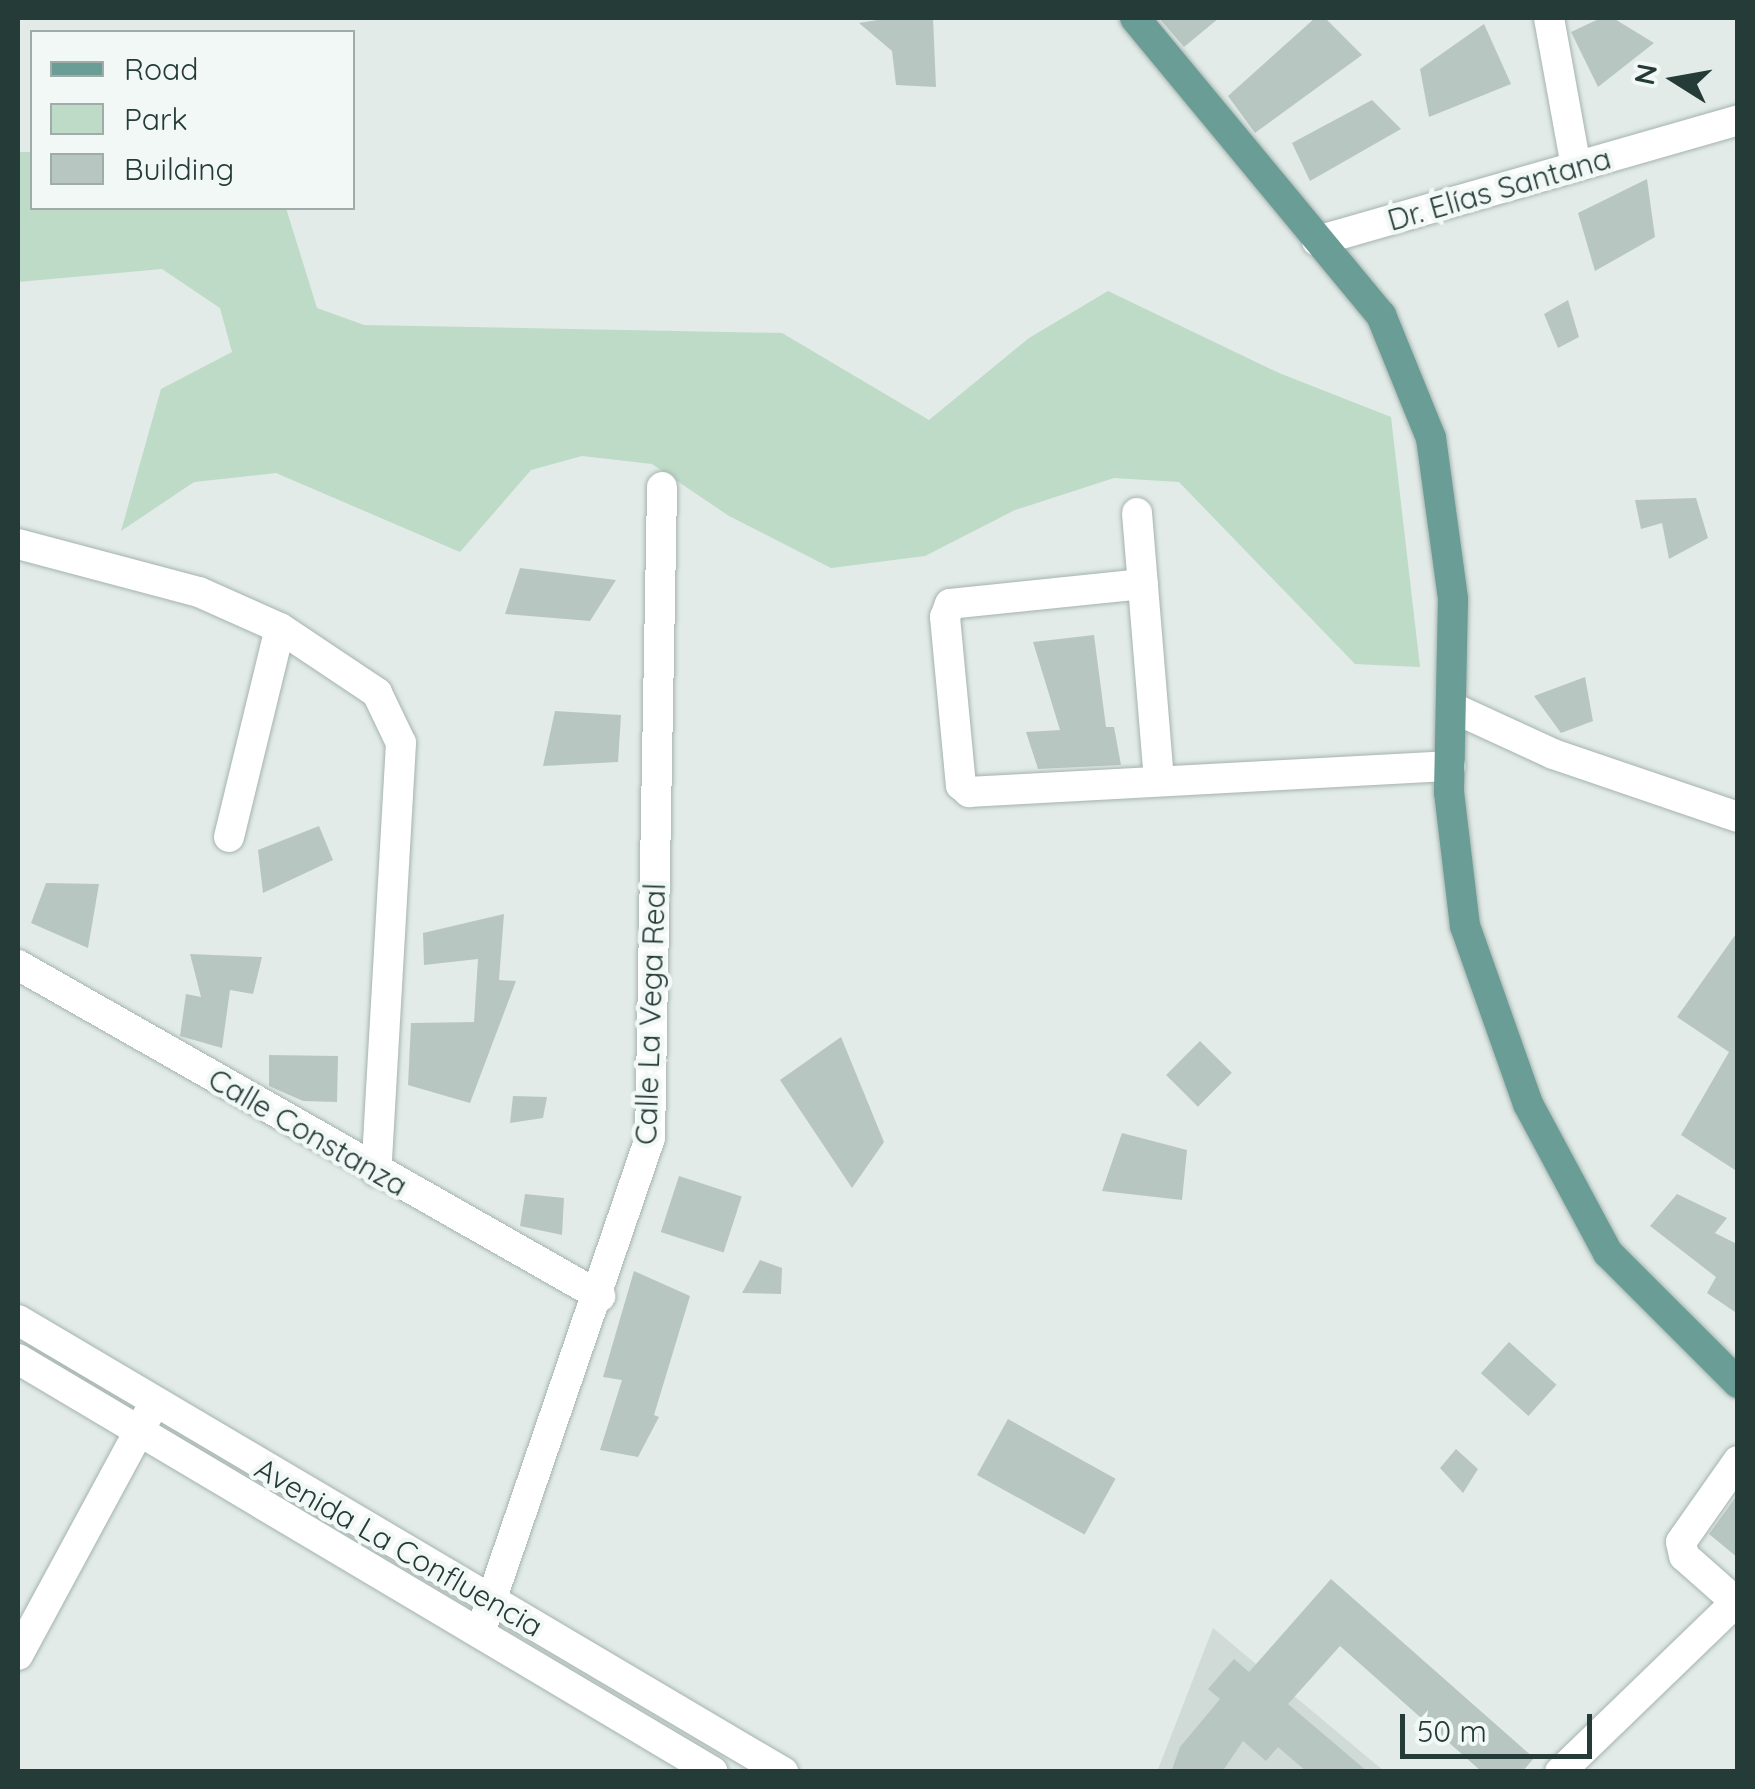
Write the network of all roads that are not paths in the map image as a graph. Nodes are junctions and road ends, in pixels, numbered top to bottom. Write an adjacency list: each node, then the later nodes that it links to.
1 (1136, 18): 5 (main road)
2 (1549, 18): 4 (street)
3 (1738, 120): 4 (street, Dr. Elías Santana)
4 (1576, 167): 5 (street, Dr. Elías Santana)
5 (1317, 241): 11 (main road)
6 (662, 487): 18 (street, Calle La Vega Real)
7 (1137, 513): 9 (street)
8 (18, 544): 10 (street)
9 (1143, 584): 13 (street); 13 (street)
10 (280, 628): 15 (street); 17 (street)
11 (1453, 708): 12 (main road); 14 (street)
12 (1450, 766): 13 (street); 21 (main road)
13 (1159, 779)
14 (1738, 817)
15 (229, 836)
16 (18, 966): 17 (street, Calle Constanza)
17 (376, 1170): 18 (street, Calle Constanza)
18 (600, 1296): 25 (street, Calle La Vega Real)
19 (18, 1320): 22 (street, Avenida La Confluencia)
20 (18, 1359): 23 (street, Avenida La Confluencia)
21 (1738, 1384)
22 (154, 1404): 23 (street); 25 (street, Avenida La Confluencia)
23 (138, 1433): 27 (street, Avenida La Confluencia); 28 (street)
24 (1738, 1462): 26 (street)
25 (491, 1600): 27 (street, Calle La Vega Real); 30 (street, Avenida La Confluencia)
26 (1737, 1601): 31 (street)
27 (480, 1633): 29 (street, Avenida La Confluencia)
28 (18, 1655)
29 (713, 1772)
30 (783, 1772)
31 (1560, 1772)

